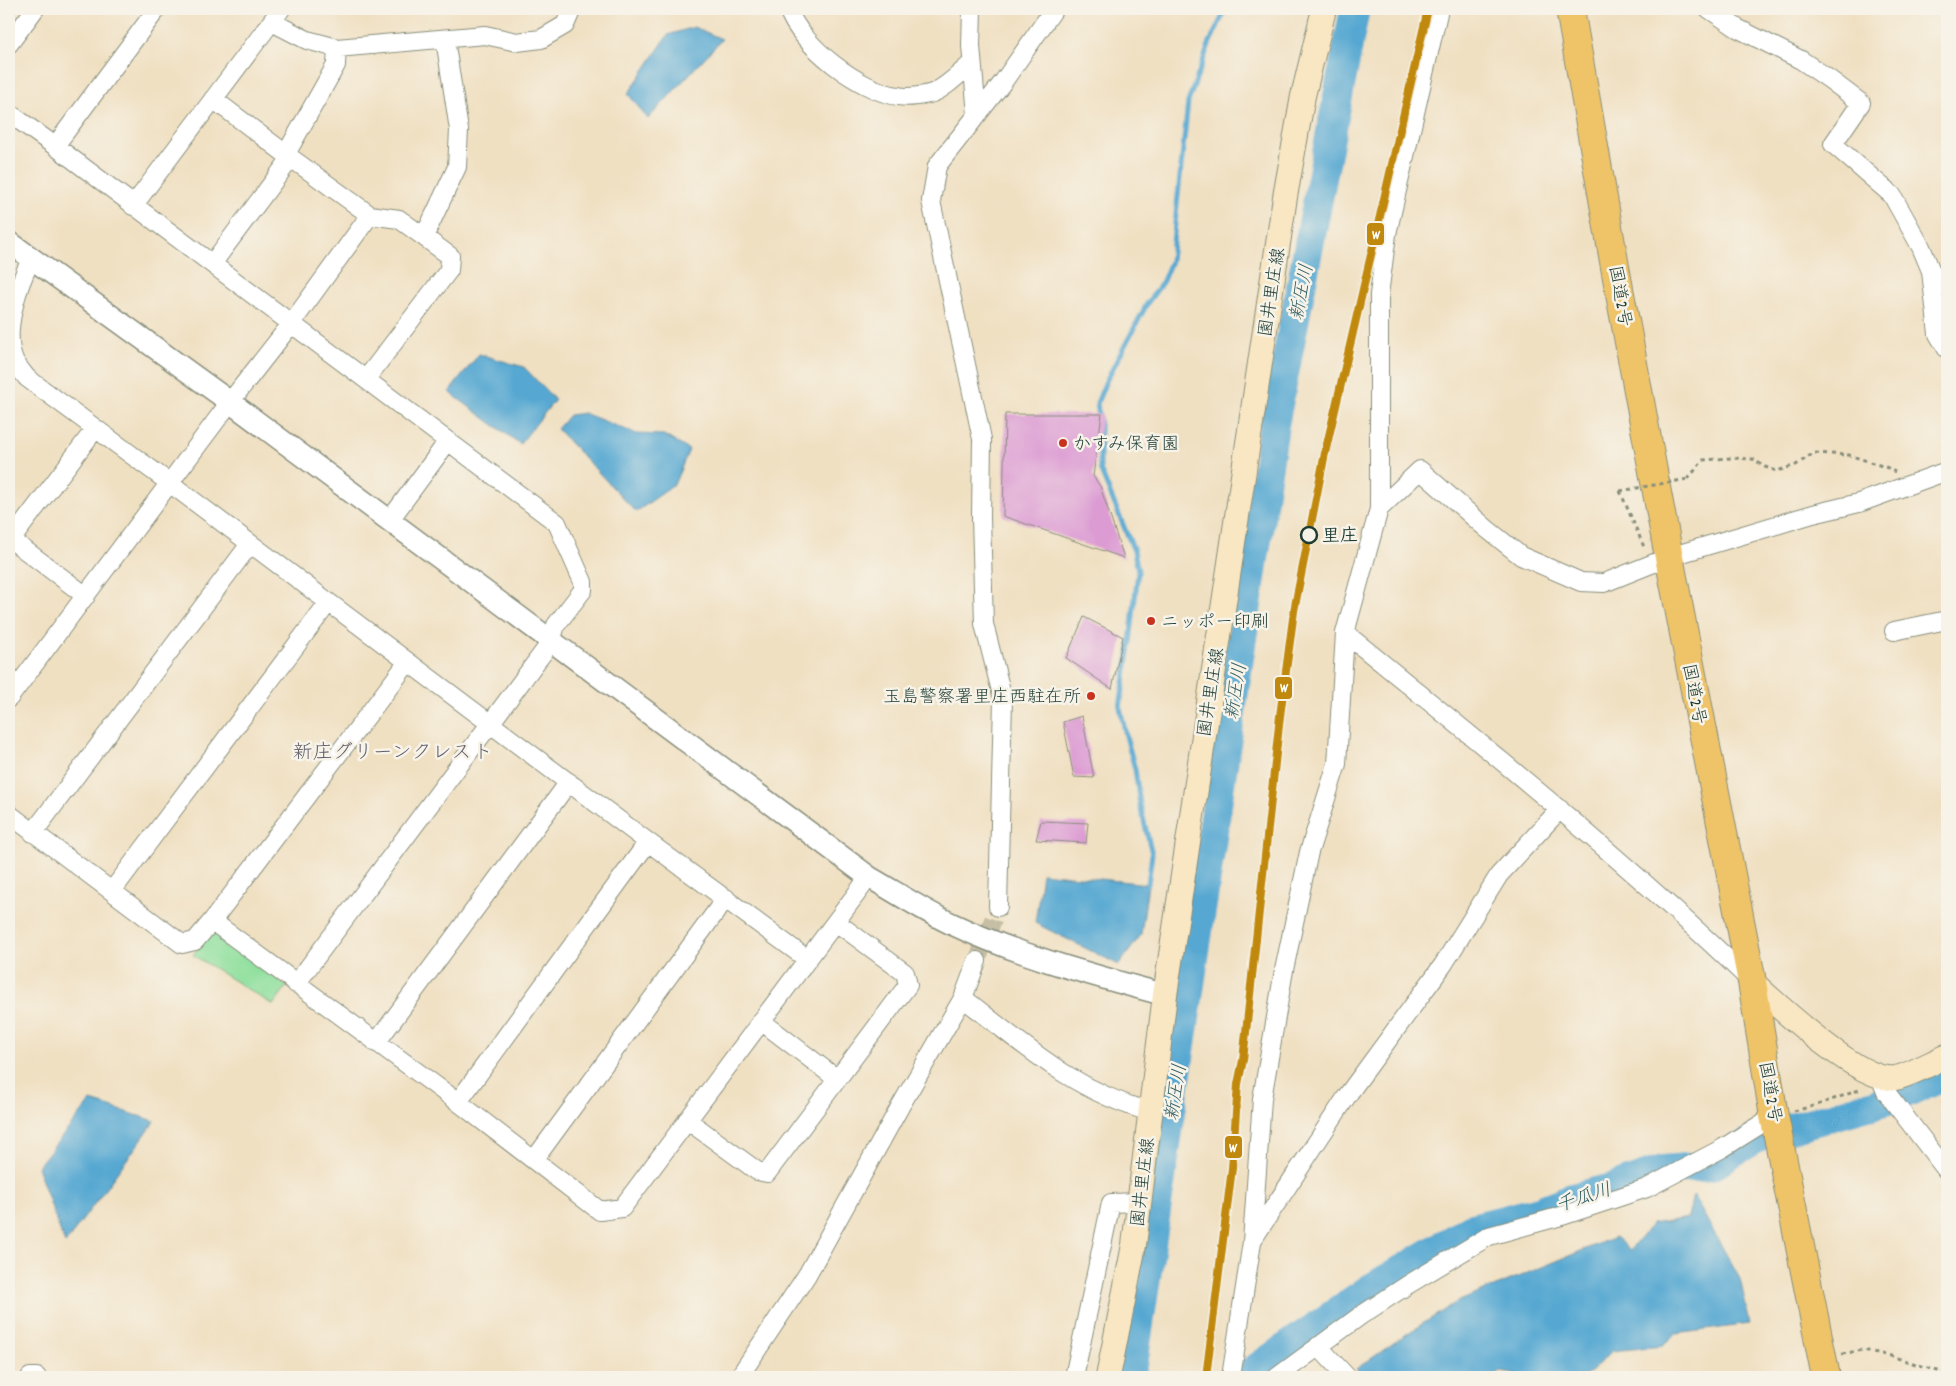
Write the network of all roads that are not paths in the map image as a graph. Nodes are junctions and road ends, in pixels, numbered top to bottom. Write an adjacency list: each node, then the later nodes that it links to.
1 (35, 9): 13 (street)
2 (157, 9): 19 (street)
3 (572, 9): 12 (street)
4 (788, 9): 15 (street)
5 (972, 9): 15 (street)
6 (1054, 9): 18 (street)
7 (1324, 9): 64 (main road, 園井里庄線)
8 (1438, 9): 35 (street)
9 (1570, 9): 39 (highway, 国道2号)
10 (1709, 9): 28 (street)
11 (276, 15): 14 (street); 16 (street)
12 (445, 39): 14 (street); 23 (street)
13 (9, 44)
14 (337, 48): 20 (street)
15 (972, 63): 18 (street)
16 (213, 99): 20 (street); 21 (street)
17 (9, 113): 19 (street)
18 (977, 115): 57 (street)
19 (54, 146): 21 (street)
20 (289, 156): 22 (street); 26 (street)
21 (133, 206): 26 (street)
22 (370, 215): 23 (street); 27 (street)
23 (424, 237): 29 (street)
24 (9, 242): 25 (street)
25 (32, 258): 30 (street); 31 (street)
26 (212, 264): 27 (street)
27 (291, 324): 29 (street); 30 (street)
28 (1947, 349)
29 (366, 379): 32 (street)
30 (230, 402): 34 (street); 36 (street)
31 (95, 429): 34 (street); 37 (street)
32 (448, 441): 36 (street); 45 (street)
33 (1947, 471): 39 (street)
34 (171, 484): 38 (street); 40 (street)
35 (1379, 509): 39 (street); 44 (street)
36 (388, 521): 45 (street)
37 (10, 539): 40 (street)
38 (250, 544): 41 (street); 52 (street)
39 (1660, 560): 62 (highway, 国道2号)
40 (86, 596): 47 (street)
41 (328, 603): 46 (street); 55 (street)
42 (1947, 620): 43 (street)
43 (1894, 631)
44 (1346, 632): 50 (street); 78 (street)
45 (551, 642): 48 (street); 54 (street)
46 (408, 662): 48 (street); 58 (street)
47 (9, 698)
48 (490, 723): 49 (street); 63 (street)
49 (569, 782): 53 (street); 67 (street)
50 (1560, 809): 62 (street); 78 (street)
51 (9, 814): 52 (street)
52 (33, 833): 55 (street)
53 (648, 842): 56 (street); 71 (street)
54 (870, 878): 59 (street); 64 (street)
55 (112, 891): 58 (street)
56 (726, 898): 60 (street); 75 (street)
57 (998, 907)
58 (212, 921): 63 (street)
59 (836, 922): 60 (street); 70 (street)
60 (807, 959): 66 (street)
61 (977, 962): 65 (street)
62 (1752, 982): 69 (main road); 73 (highway, 国道2号)
63 (296, 984): 67 (street)
64 (1165, 995): 72 (main road, 園井里庄線)
65 (963, 998): 72 (street); 83 (street)
66 (761, 1021): 70 (street); 74 (street)
67 (376, 1042): 71 (street)
68 (1947, 1056): 69 (main road)
69 (1880, 1077): 76 (street)
70 (837, 1079): 74 (street)
71 (458, 1102): 75 (street)
72 (1151, 1112): 77 (main road, 園井里庄線)
73 (1774, 1116): 79 (street); 80 (highway, 国道2号)
74 (687, 1120): 75 (street)
75 (534, 1160)
76 (1947, 1171)
77 (1140, 1202): 84 (street); 85 (main road, 園井里庄線)
78 (1252, 1242): 86 (street)
79 (1318, 1346): 87 (street); 88 (street)
80 (1825, 1367)
81 (30, 1377): 82 (street)
82 (37, 1377)
83 (739, 1377)
84 (1074, 1377)
85 (1108, 1377)
86 (1231, 1377)
87 (1277, 1377)
88 (1347, 1377)

